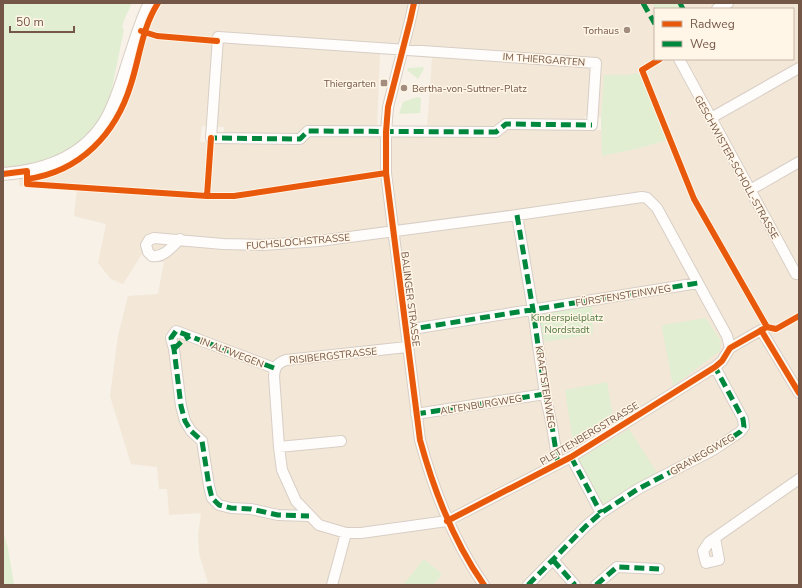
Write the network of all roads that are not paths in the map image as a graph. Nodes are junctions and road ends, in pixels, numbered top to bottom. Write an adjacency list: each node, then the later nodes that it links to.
1 (141, 3): 9 (street)
2 (150, 3): 9 (street)
3 (414, 3): 6 (street, BALINGER STRASSE)
4 (728, 3): 5 (street)
5 (719, 8)
6 (403, 50): 11 (street, BALINGER STRASSE); 11 (street, IM THIERGARTEN); 11 (street, IM THIERGARTEN)
7 (680, 60): 10 (street, GESCHWISTER-SCHOLL-STRASSE)
8 (799, 68): 10 (street)
9 (122, 80): 13 (street)
10 (711, 118): 14 (street, GESCHWISTER-SCHOLL-STRASSE)
11 (386, 132): 16 (street, BALINGER STRASSE)
12 (799, 162): 14 (street)
13 (3, 174)
14 (750, 190): 18 (street, GESCHWISTER-SCHOLL-STRASSE)
15 (517, 215): 16 (street); 20 (street); 21 (street, KRAFTSTEINWEG)
16 (393, 231): 17 (street, FUCHSLOCHSTRASSE); 22 (street, BALINGER STRASSE)
17 (180, 239)
18 (795, 262): 19 (street, GESCHWISTER-SCHOLL-STRASSE)
19 (796, 274)
20 (698, 283): 21 (street, FÜRSTENSTEINWEG); 24 (street)
21 (533, 310): 22 (street, FÜRSTENSTEINWEG); 28 (street, KRAFTSTEINWEG)
22 (406, 330): 23 (street, BALINGER STRASSE)
23 (407, 347): 26 (street, RISIBERGSTRASSE); 29 (street, BALINGER STRASSE)
24 (730, 348): 25 (street, PLETTENBERGSTRASSE); 27 (street)
25 (715, 367): 32 (street, PLETTENBERGSTRASSE); 35 (street, GRANEGGWEG)
26 (274, 368): 31 (street); 36 (street, IN ALTWEGEN)
27 (799, 393)
28 (545, 394): 29 (street, ALTENBURGWEG); 33 (street, KRAFTSTEINWEG)
29 (416, 414): 37 (street, BALINGER STRASSE)
30 (341, 441): 31 (street)
31 (279, 446): 36 (street)
32 (571, 457): 33 (street, PLETTENBERGSTRASSE); 35 (street)
33 (558, 464): 37 (street, PLETTENBERGSTRASSE)
34 (799, 479): 39 (street)
35 (601, 513): 40 (street, GRANEGGWEG)
36 (309, 516): 38 (street)
37 (447, 521): 38 (street); 43 (street, BALINGER STRASSE)
38 (346, 533): 42 (street)
39 (715, 538)
40 (553, 560): 44 (street, GRANEGGWEG); 45 (street)
41 (659, 569): 46 (street)
42 (332, 585)
43 (484, 585)
44 (528, 585)
45 (575, 585)
46 (596, 585)

